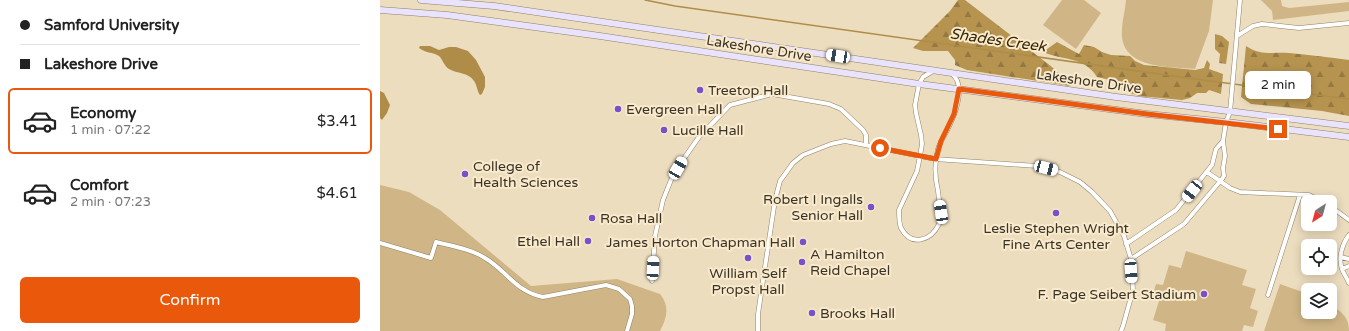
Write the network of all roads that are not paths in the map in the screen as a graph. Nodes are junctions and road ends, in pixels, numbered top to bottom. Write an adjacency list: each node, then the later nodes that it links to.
1 (421, 0): 3 (main road, Lakeshore Drive)
2 (1240, 0): 7 (street)
3 (449, 2): 5 (main road); 8 (main road, Lakeshore Drive)
4 (380, 10): 5 (main road, Lakeshore Drive)
5 (447, 15): 10 (main road, Lakeshore Drive)
6 (1349, 23): 7 (street)
7 (1237, 36): 12 (street)
8 (933, 70): 9 (main road, Lakeshore Drive); 10 (street)
9 (952, 74): 11 (street); 12 (main road, Lakeshore Drive)
10 (919, 84): 11 (main road, Lakeshore Drive); 18 (street)
11 (959, 89): 13 (main road, Lakeshore Drive); 19 (street)
12 (1230, 112): 13 (street); 14 (main road, Lakeshore Drive)
13 (1226, 122): 15 (main road, Lakeshore Drive); 16 (street)
14 (1349, 126)
15 (1349, 138)
16 (1223, 141): 20 (street); 21 (street)
17 (866, 145): 18 (street); 35 (street); 39 (street)
18 (920, 156): 19 (street); 19 (street)
19 (936, 159): 29 (street)
20 (1212, 165): 21 (street); 22 (street)
21 (1223, 168): 23 (street)
22 (1207, 172): 23 (street); 29 (street)
23 (1220, 182): 24 (street); 32 (street)
24 (1300, 195): 37 (street)
25 (1337, 211): 26 (street)
26 (1349, 220)
27 (1349, 235): 30 (street)
28 (380, 243): 38 (street)
29 (1126, 244): 32 (street)
30 (1341, 257): 31 (street); 34 (street)
31 (1349, 258)
32 (1130, 260): 40 (street)
33 (1349, 266): 34 (street)
34 (1342, 269): 36 (street)
35 (652, 282)
36 (1349, 283)
37 (1268, 295)
38 (627, 331)
39 (758, 331)
40 (1121, 331)

